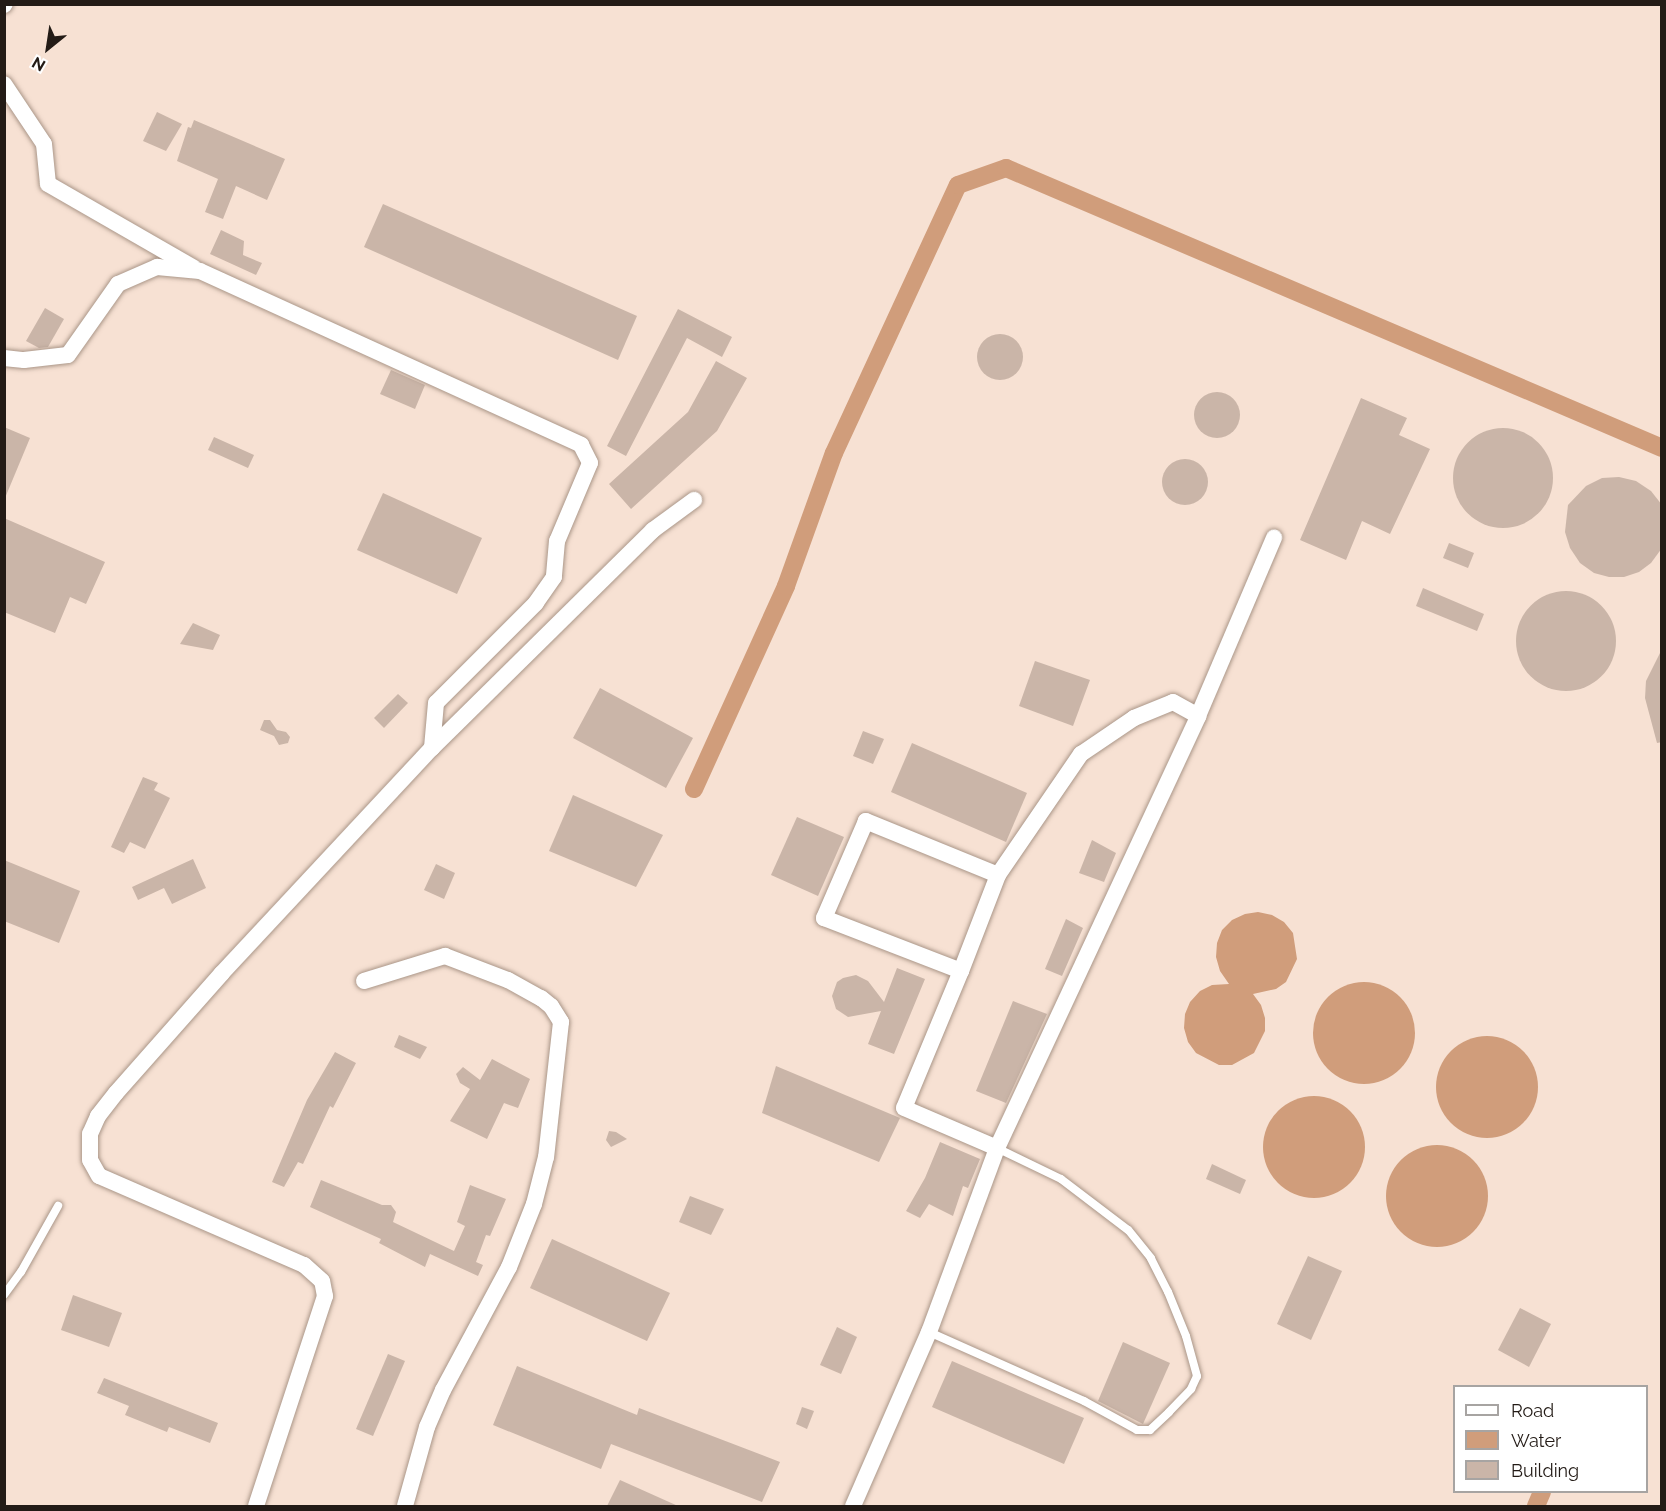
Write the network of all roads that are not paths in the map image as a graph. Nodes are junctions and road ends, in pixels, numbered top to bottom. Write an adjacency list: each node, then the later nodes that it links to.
1 (4, 84): 2 (street)
2 (200, 271): 3 (street); 7 (street)
3 (4, 358)
4 (694, 500): 7 (street)
5 (1274, 538): 6 (street)
6 (1198, 716): 8 (street); 11 (street)
7 (432, 748): 15 (street)
8 (998, 875): 9 (street); 9 (street)
9 (961, 971): 11 (street)
10 (364, 981): 16 (street)
11 (997, 1148): 14 (street); 14 (lane)
12 (58, 1206): 13 (lane)
13 (4, 1295)
14 (929, 1332): 17 (street)
15 (256, 1506)
16 (405, 1506)
17 (853, 1506)

